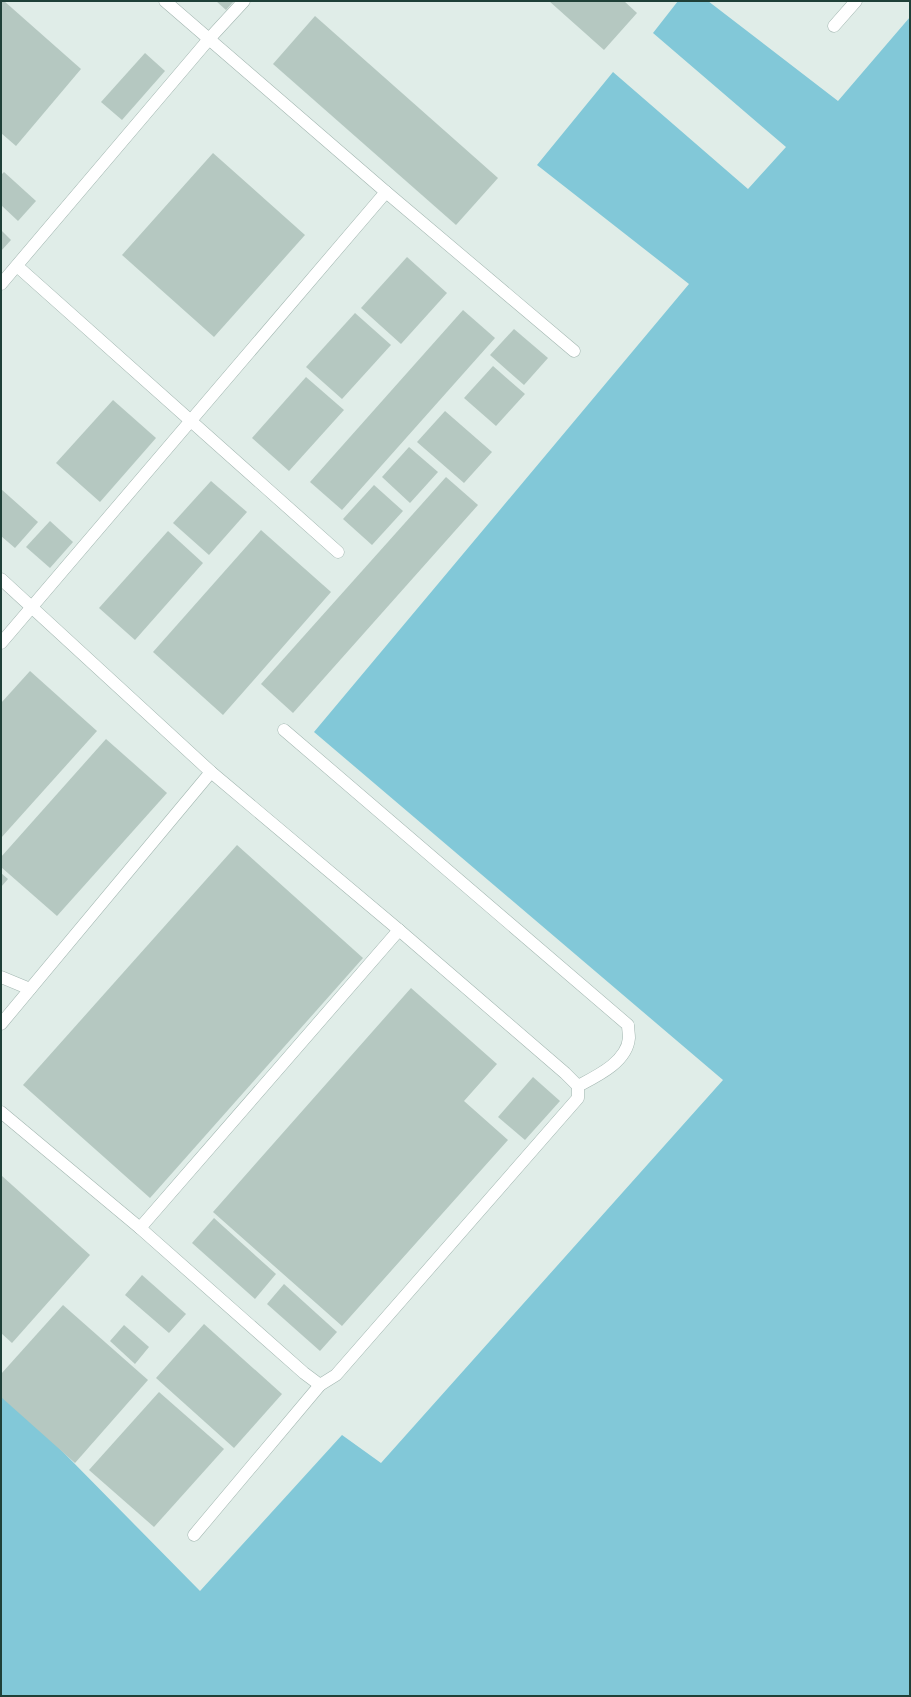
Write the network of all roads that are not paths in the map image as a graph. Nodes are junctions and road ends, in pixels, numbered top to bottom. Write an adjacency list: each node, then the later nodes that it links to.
1 (165, 1): 5 (lane)
2 (244, 1): 5 (lane)
3 (856, 1): 4 (lane)
4 (834, 26)
5 (209, 39): 6 (lane); 7 (lane)
6 (386, 192): 9 (lane); 10 (lane)
7 (17, 266): 8 (lane); 10 (lane)
8 (1, 284)
9 (574, 351)
10 (190, 421): 11 (lane); 13 (lane)
11 (338, 552)
12 (1, 579): 13 (lane)
13 (33, 606): 14 (lane); 16 (lane)
14 (1, 644)
15 (284, 730): 21 (lane)
16 (211, 772): 17 (lane); 19 (lane)
17 (399, 930): 21 (lane); 23 (lane)
18 (1, 977): 19 (lane)
19 (30, 989): 20 (lane)
20 (1, 1024)
21 (578, 1086): 24 (lane)
22 (1, 1112): 23 (lane)
23 (140, 1228): 24 (lane)
24 (320, 1385): 25 (lane)
25 (194, 1535)

